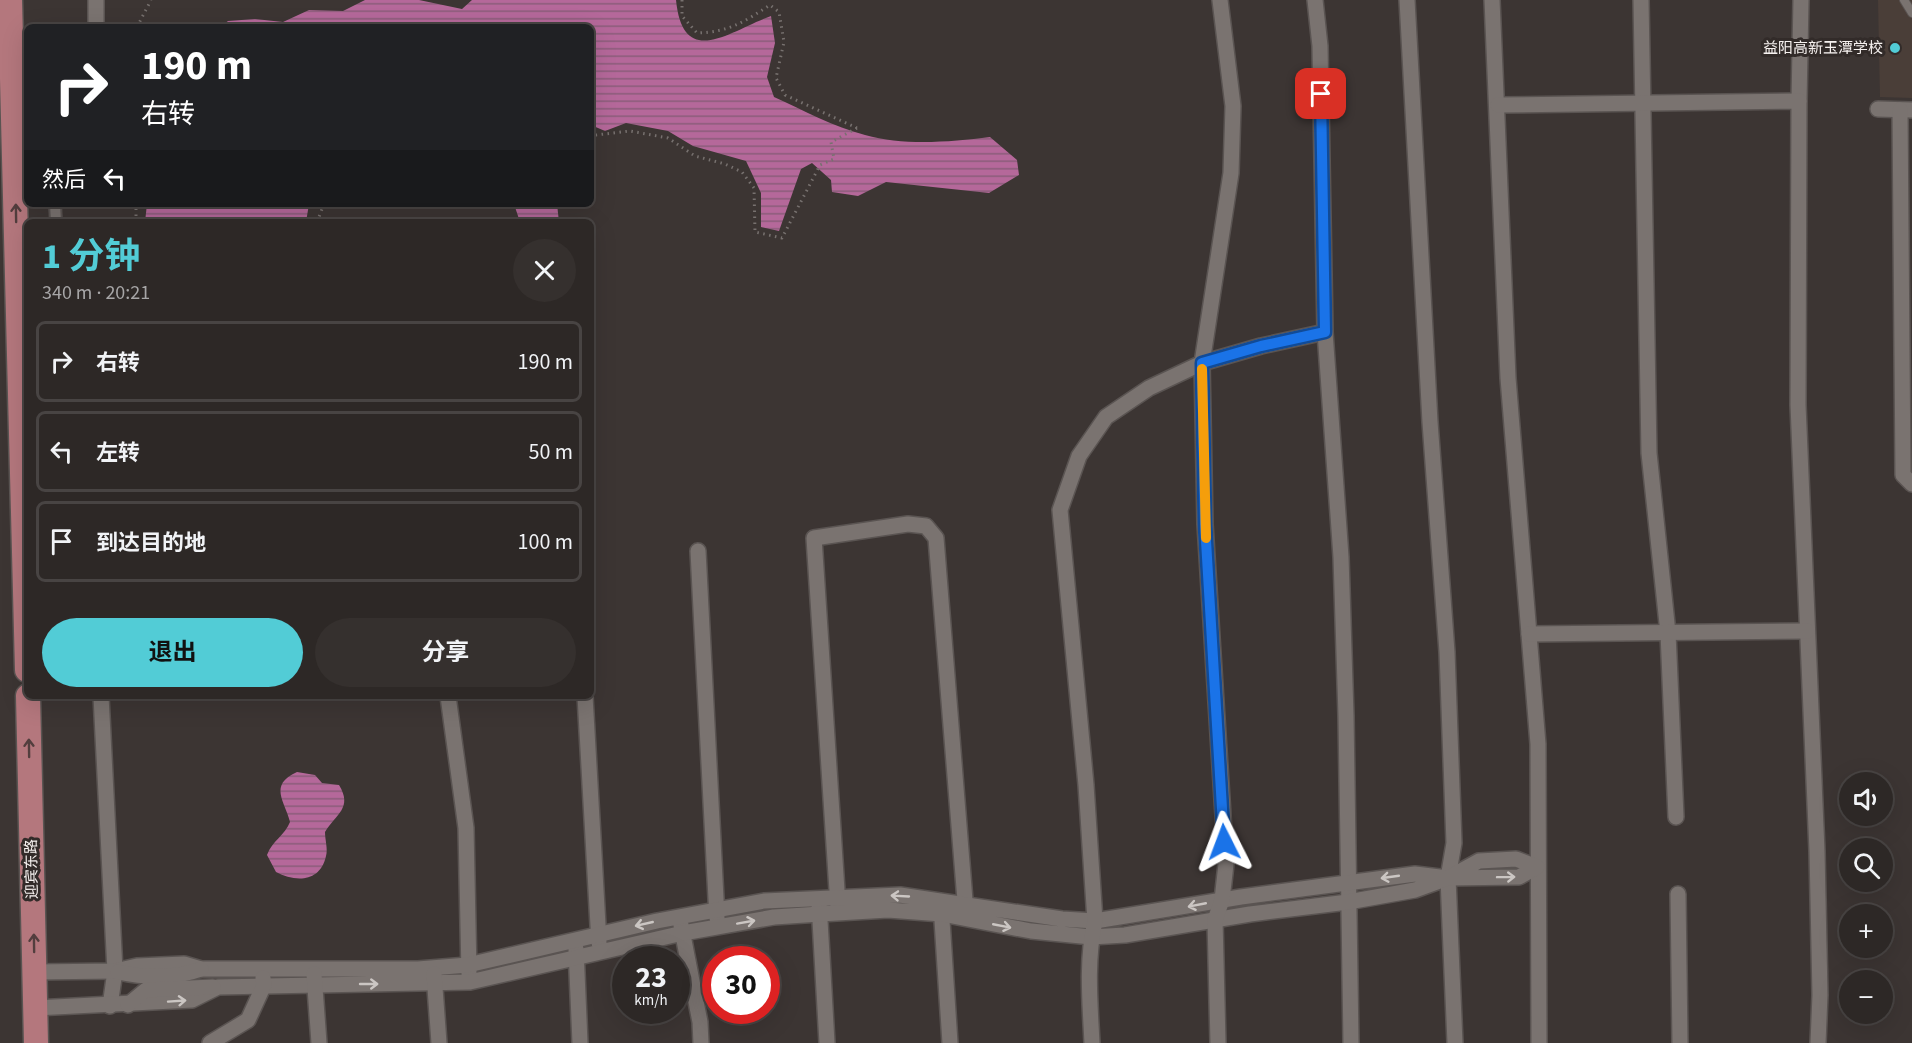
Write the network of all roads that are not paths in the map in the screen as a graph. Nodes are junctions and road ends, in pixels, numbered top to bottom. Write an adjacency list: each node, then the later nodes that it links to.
1 (10, 0): 12 (highway)
2 (96, 0): 11 (street)
3 (1220, 0): 19 (street)
4 (1315, 0): 18 (street)
5 (1407, 0): 32 (street)
6 (1492, 0): 15 (street)
7 (1641, 0): 14 (street)
8 (1801, 0): 13 (street)
9 (1904, 0): 10 (lane)
10 (1912, 13)
11 (96, 24)
12 (20, 77): 20 (highway, one-way to 12)
13 (1799, 101): 14 (street); 23 (street)
14 (1644, 103): 15 (street); 24 (street)
15 (1498, 105): 25 (street)
16 (1878, 109): 17 (street)
17 (1906, 110): 21 (street)
18 (1325, 332): 19 (street); 33 (street)
19 (1202, 363): 37 (street); 46 (street)
20 (24, 416)
21 (1912, 484)
22 (698, 551): 40 (street)
23 (1807, 632): 24 (street); 78 (street)
24 (1668, 633): 25 (street); 30 (street)
25 (1528, 634): 31 (street)
26 (28, 699): 57 (highway, 迎宾东路, one-way to 26)
27 (101, 699): 56 (street)
28 (448, 699): 54 (street)
29 (585, 699): 49 (street)
30 (1676, 817)
31 (1537, 867): 32 (street); 76 (street)
32 (1448, 878): 33 (street, one-way to 33); 38 (street); 75 (street)
33 (1347, 883): 37 (street); 38 (street)
34 (1678, 894): 77 (street)
35 (837, 896): 36 (street); 39 (street, one-way to 35); 41 (street); 42 (street)
36 (819, 897): 40 (street); 43 (street)
37 (1222, 900): 45 (street); 46 (street, one-way to 46)
38 (1348, 902): 45 (street); 74 (street)
39 (941, 907): 41 (street); 42 (street); 71 (street)
40 (715, 909): 44 (street); 47 (street)
41 (966, 911): 46 (street); 50 (street, one-way to 50)
42 (838, 913): 43 (street)
43 (820, 914): 47 (street, one-way to 43); 70 (street)
44 (679, 917): 48 (street); 49 (street, one-way to 49)
45 (1215, 920): 50 (street); 73 (street)
46 (1095, 921): 50 (street)
47 (720, 926): 48 (street)
48 (683, 933): 52 (street); 69 (street)
49 (597, 935): 51 (street); 52 (street)
50 (1091, 937): 72 (street)
51 (576, 940): 53 (street); 54 (street)
52 (601, 951): 53 (street)
53 (577, 957): 60 (street); 68 (street)
54 (468, 965): 55 (street); 60 (street)
55 (433, 968): 59 (street); 61 (street)
56 (115, 971): 57 (street); 58 (street); 62 (street)
57 (34, 972): 63 (highway, 迎宾东路)
58 (263, 977): 59 (street); 62 (street, one-way to 58); 65 (street)
59 (314, 977): 61 (street, one-way to 61); 66 (street)
60 (470, 982): 61 (street)
61 (435, 984): 67 (street)
62 (110, 1006): 63 (street)
63 (35, 1008): 64 (highway, 迎宾东路)
64 (36, 1043)
65 (210, 1043)
66 (319, 1043)
67 (439, 1043)
68 (580, 1043)
69 (701, 1043)
70 (827, 1043)
71 (950, 1043)
72 (1092, 1043)
73 (1218, 1043)
74 (1351, 1043)
75 (1455, 1043)
76 (1539, 1043)
77 (1680, 1043)
78 (1818, 1043)

